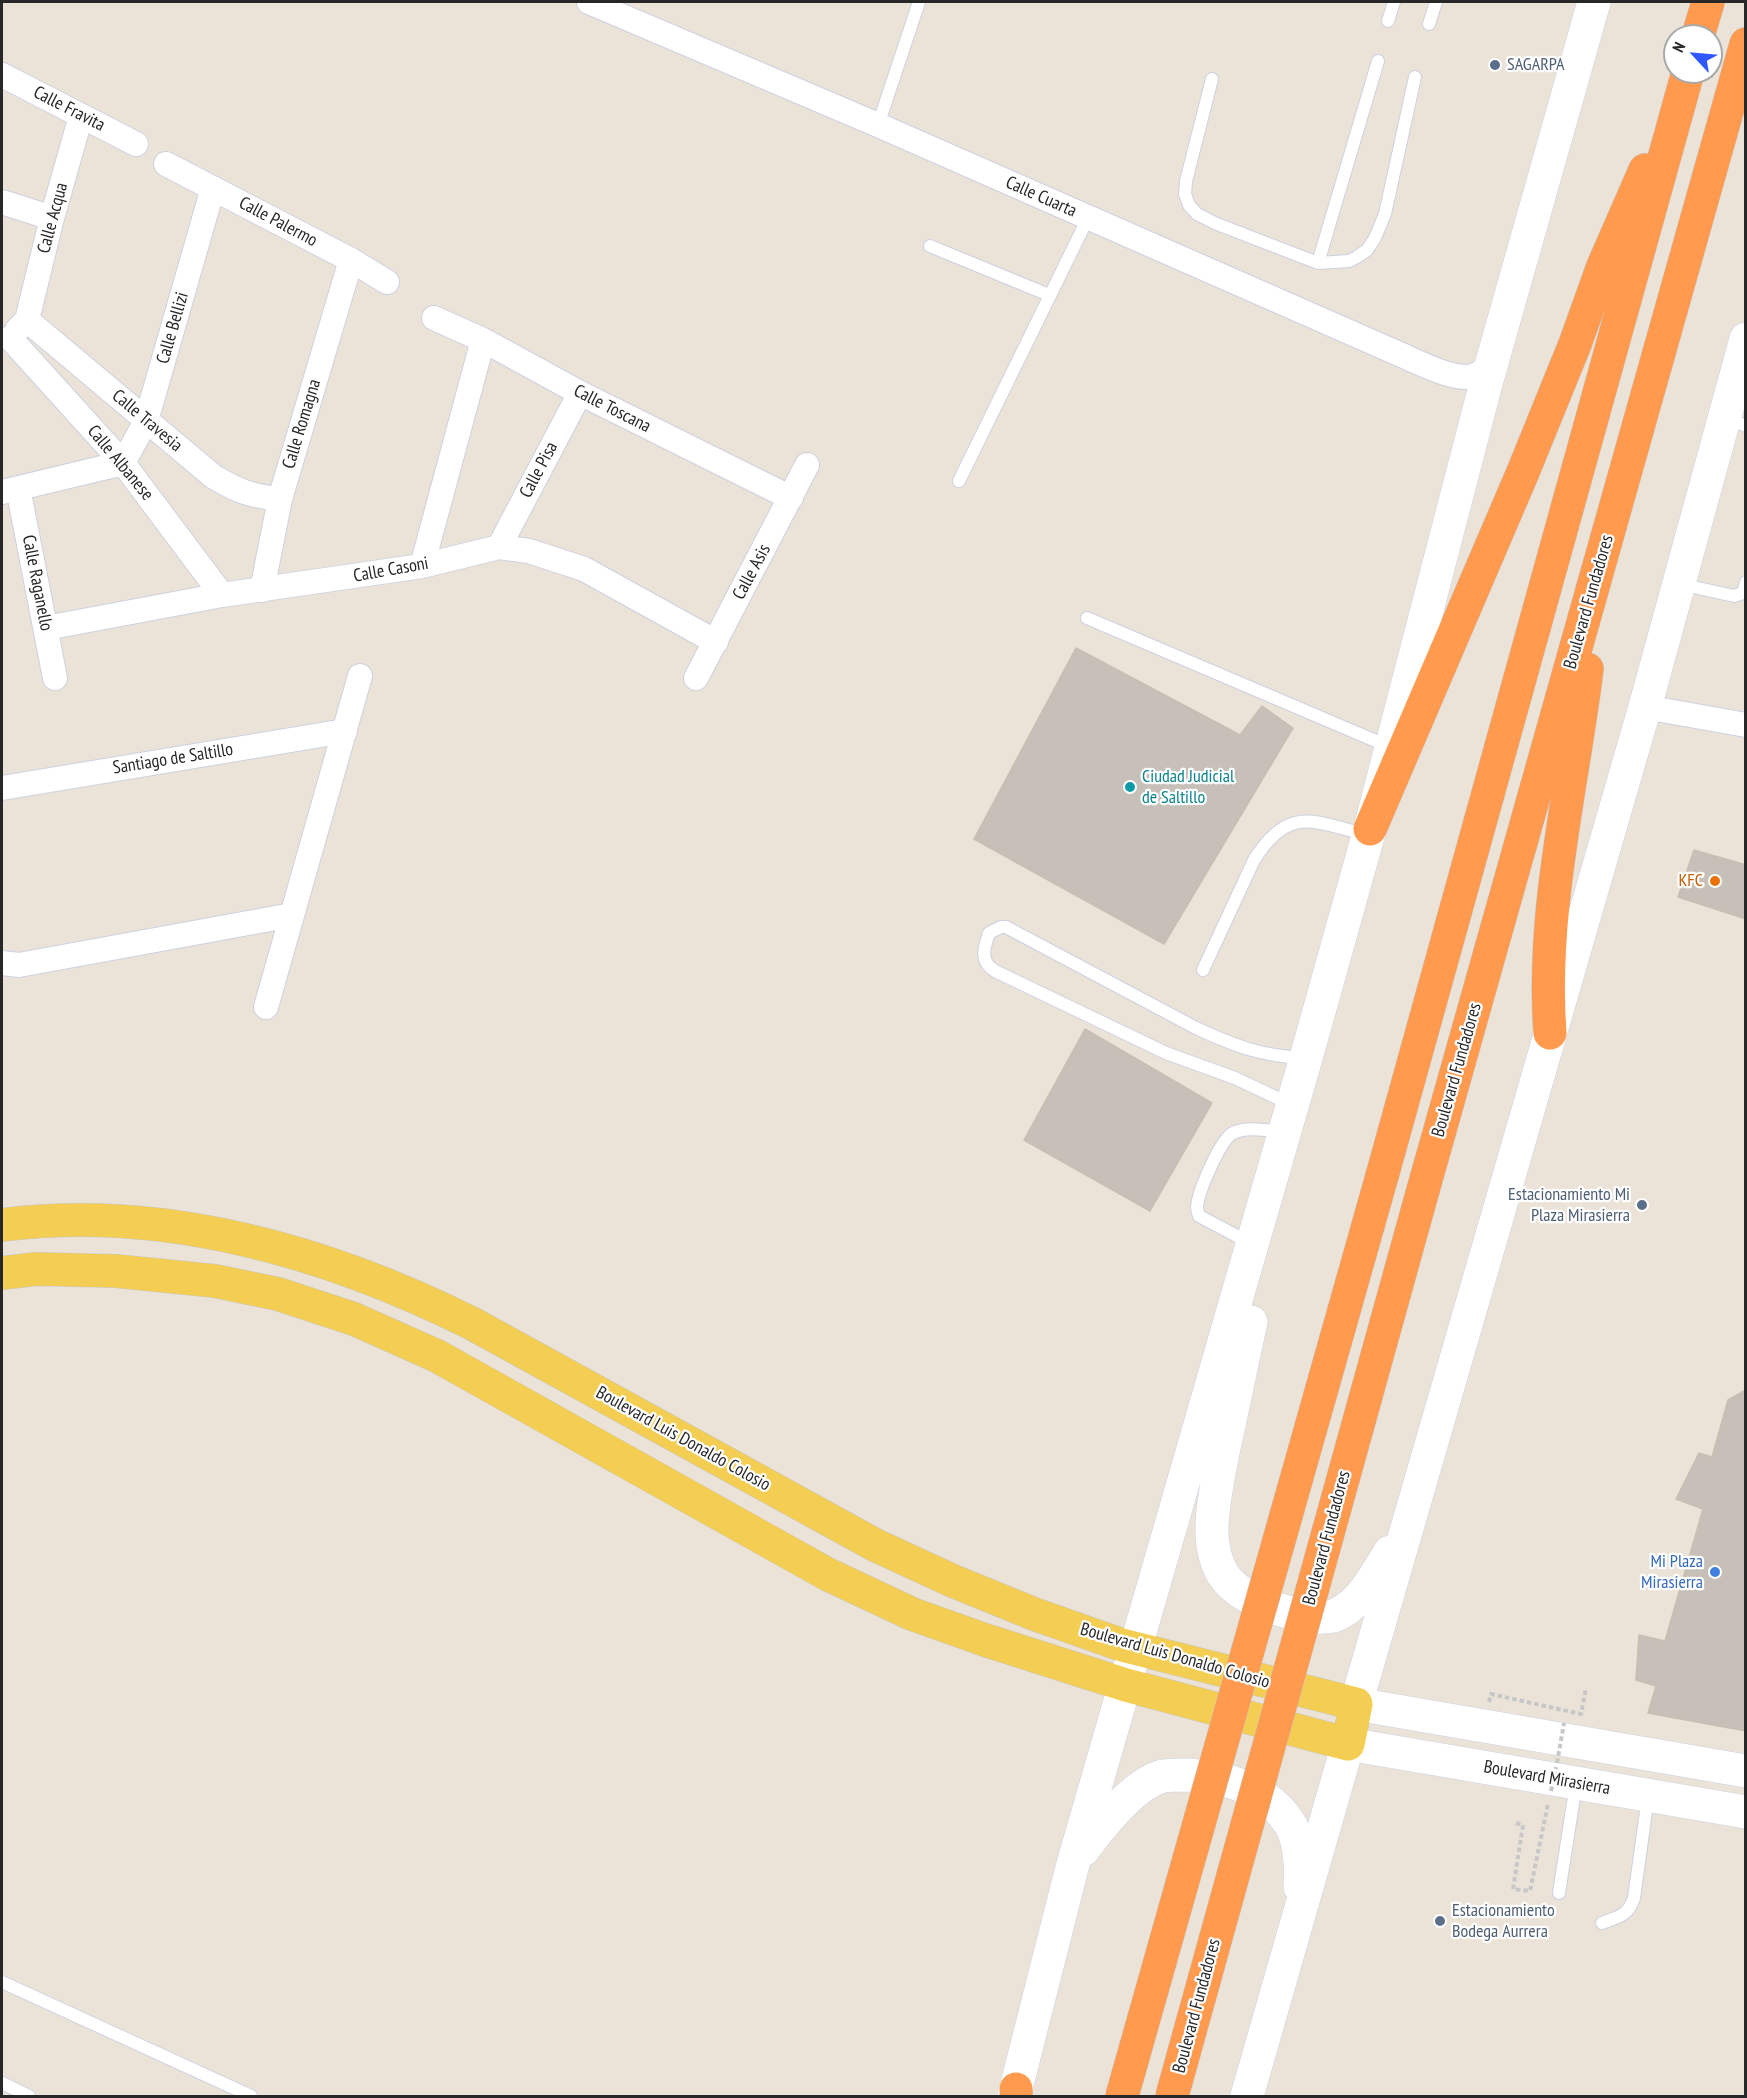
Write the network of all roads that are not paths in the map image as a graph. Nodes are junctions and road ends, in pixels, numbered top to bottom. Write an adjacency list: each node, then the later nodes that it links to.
1 (589, 2): 18 (street, Calle Cuarta)
2 (919, 2): 18 (lane)
3 (1394, 2): 7 (lane)
4 (1436, 2): 8 (lane)
5 (1594, 2): 35 (main road)
6 (1708, 2): 9 (highway)
7 (1389, 21)
8 (1429, 24)
9 (1702, 24)
10 (1746, 44): 46 (highway, Boulevard Fundadores)
11 (1378, 61): 27 (lane)
12 (2, 75): 16 (street, Calle Fravita)
13 (1415, 77): 27 (lane)
14 (1212, 79): 27 (lane)
15 (1685, 84): 17 (highway)
16 (81, 116): 19 (street, Calle Fravita); 23 (street, Calle Acqua)
17 (1676, 117): 63 (highway); 92 (highway, bridge)
18 (878, 125): 24 (street, Calle Cuarta)
19 (136, 144)
20 (166, 164): 21 (street, Calle Palermo)
21 (213, 188): 26 (street, Calle Palermo); 37 (street, Calle Bellizi)
22 (2, 202): 23 (street)
23 (52, 218): 31 (street, Calle Acqua)
24 (1088, 218): 29 (lane); 35 (street, Calle Cuarta)
25 (930, 246): 29 (lane)
26 (351, 260): 28 (street, Calle Palermo); 44 (street, Calle Romagna)
27 (1318, 263)
28 (387, 282)
29 (1049, 295): 41 (lane)
30 (434, 318): 34 (street, Calle Toscana)
31 (27, 320): 32 (street); 37 (street, Calle Travesia)
32 (6, 338): 39 (street, Calle Albanese)
33 (1746, 339): 38 (main road)
34 (483, 340): 36 (street, Calle Toscana); 47 (street)
35 (1492, 364): 61 (main road)
36 (580, 393): 43 (street, Calle Toscana); 45 (street, Calle Pisa)
37 (146, 421): 39 (street, Calle Bellizi); 44 (street, Calle Travesia)
38 (1735, 421): 49 (main road)
39 (123, 463): 42 (street); 51 (street, Calle Albanese)
40 (807, 465): 43 (street, Calle Asis)
41 (959, 481)
42 (10, 490): 53 (street, Calle Raganello)
43 (791, 498): 54 (street, Calle Asis)
44 (280, 499): 50 (street, Calle Romagna)
45 (499, 547): 47 (street, Calle Casoni); 54 (street, Calle Casoni)
46 (1603, 554): 68 (highway); 93 (highway, Boulevard Fundadores, bridge)
47 (422, 566): 50 (street, Calle Casoni)
48 (1746, 582): 49 (lane)
49 (1679, 584): 58 (main road)
50 (262, 590): 51 (street, Calle Casoni)
51 (222, 595): 53 (street, Calle Casoni)
52 (1087, 618): 61 (lane)
53 (46, 628): 56 (street, Calle Raganello)
54 (716, 642): 57 (street, Calle Asis)
55 (360, 676): 60 (street)
56 (55, 678)
57 (696, 678)
58 (1645, 707): 59 (street); 68 (main road)
59 (1746, 725)
60 (345, 731): 62 (street, Santiago de Saltillo); 64 (street)
61 (1391, 747): 63 (main road)
62 (2, 788)
63 (1369, 832): 66 (lane); 69 (main road)
64 (292, 915): 65 (street); 67 (street)
65 (2, 963)
66 (1203, 970)
67 (266, 1007)
68 (1550, 1033): 74 (main road)
69 (1306, 1058): 70 (main road); 70 (lane)
70 (1287, 1128): 72 (main road); 72 (lane); 74 (main road)
71 (2, 1225): 75 (main road, Boulevard Luis Donaldo Colosio)
72 (1253, 1245): 75 (main road)
73 (2, 1272): 76 (main road)
74 (1408, 1523): 77 (main road)
75 (1135, 1648): 76 (main road); 77 (main road, Boulevard Luis Donaldo Colosio)
76 (1126, 1685): 78 (main road); 83 (main road)
77 (1356, 1704): 78 (main road); 79 (main road)
78 (1348, 1744): 80 (main road, Boulevard Mirasierra); 85 (main road)
79 (1746, 1771)
80 (1560, 1776): 81 (main road, Boulevard Mirasierra); 84 (lane)
81 (1648, 1795): 82 (main road, Boulevard Mirasierra); 86 (lane)
82 (1746, 1812)
83 (1072, 1864): 85 (main road); 89 (main road)
84 (1559, 1893)
85 (1300, 1913): 94 (main road)
86 (1602, 1923)
87 (2, 1982): 91 (lane)
88 (2, 2083): 90 (lane)
89 (1015, 2094)
90 (29, 2097)
91 (251, 2097)
92 (1122, 2097)
93 (1172, 2097)
94 (1247, 2097)

